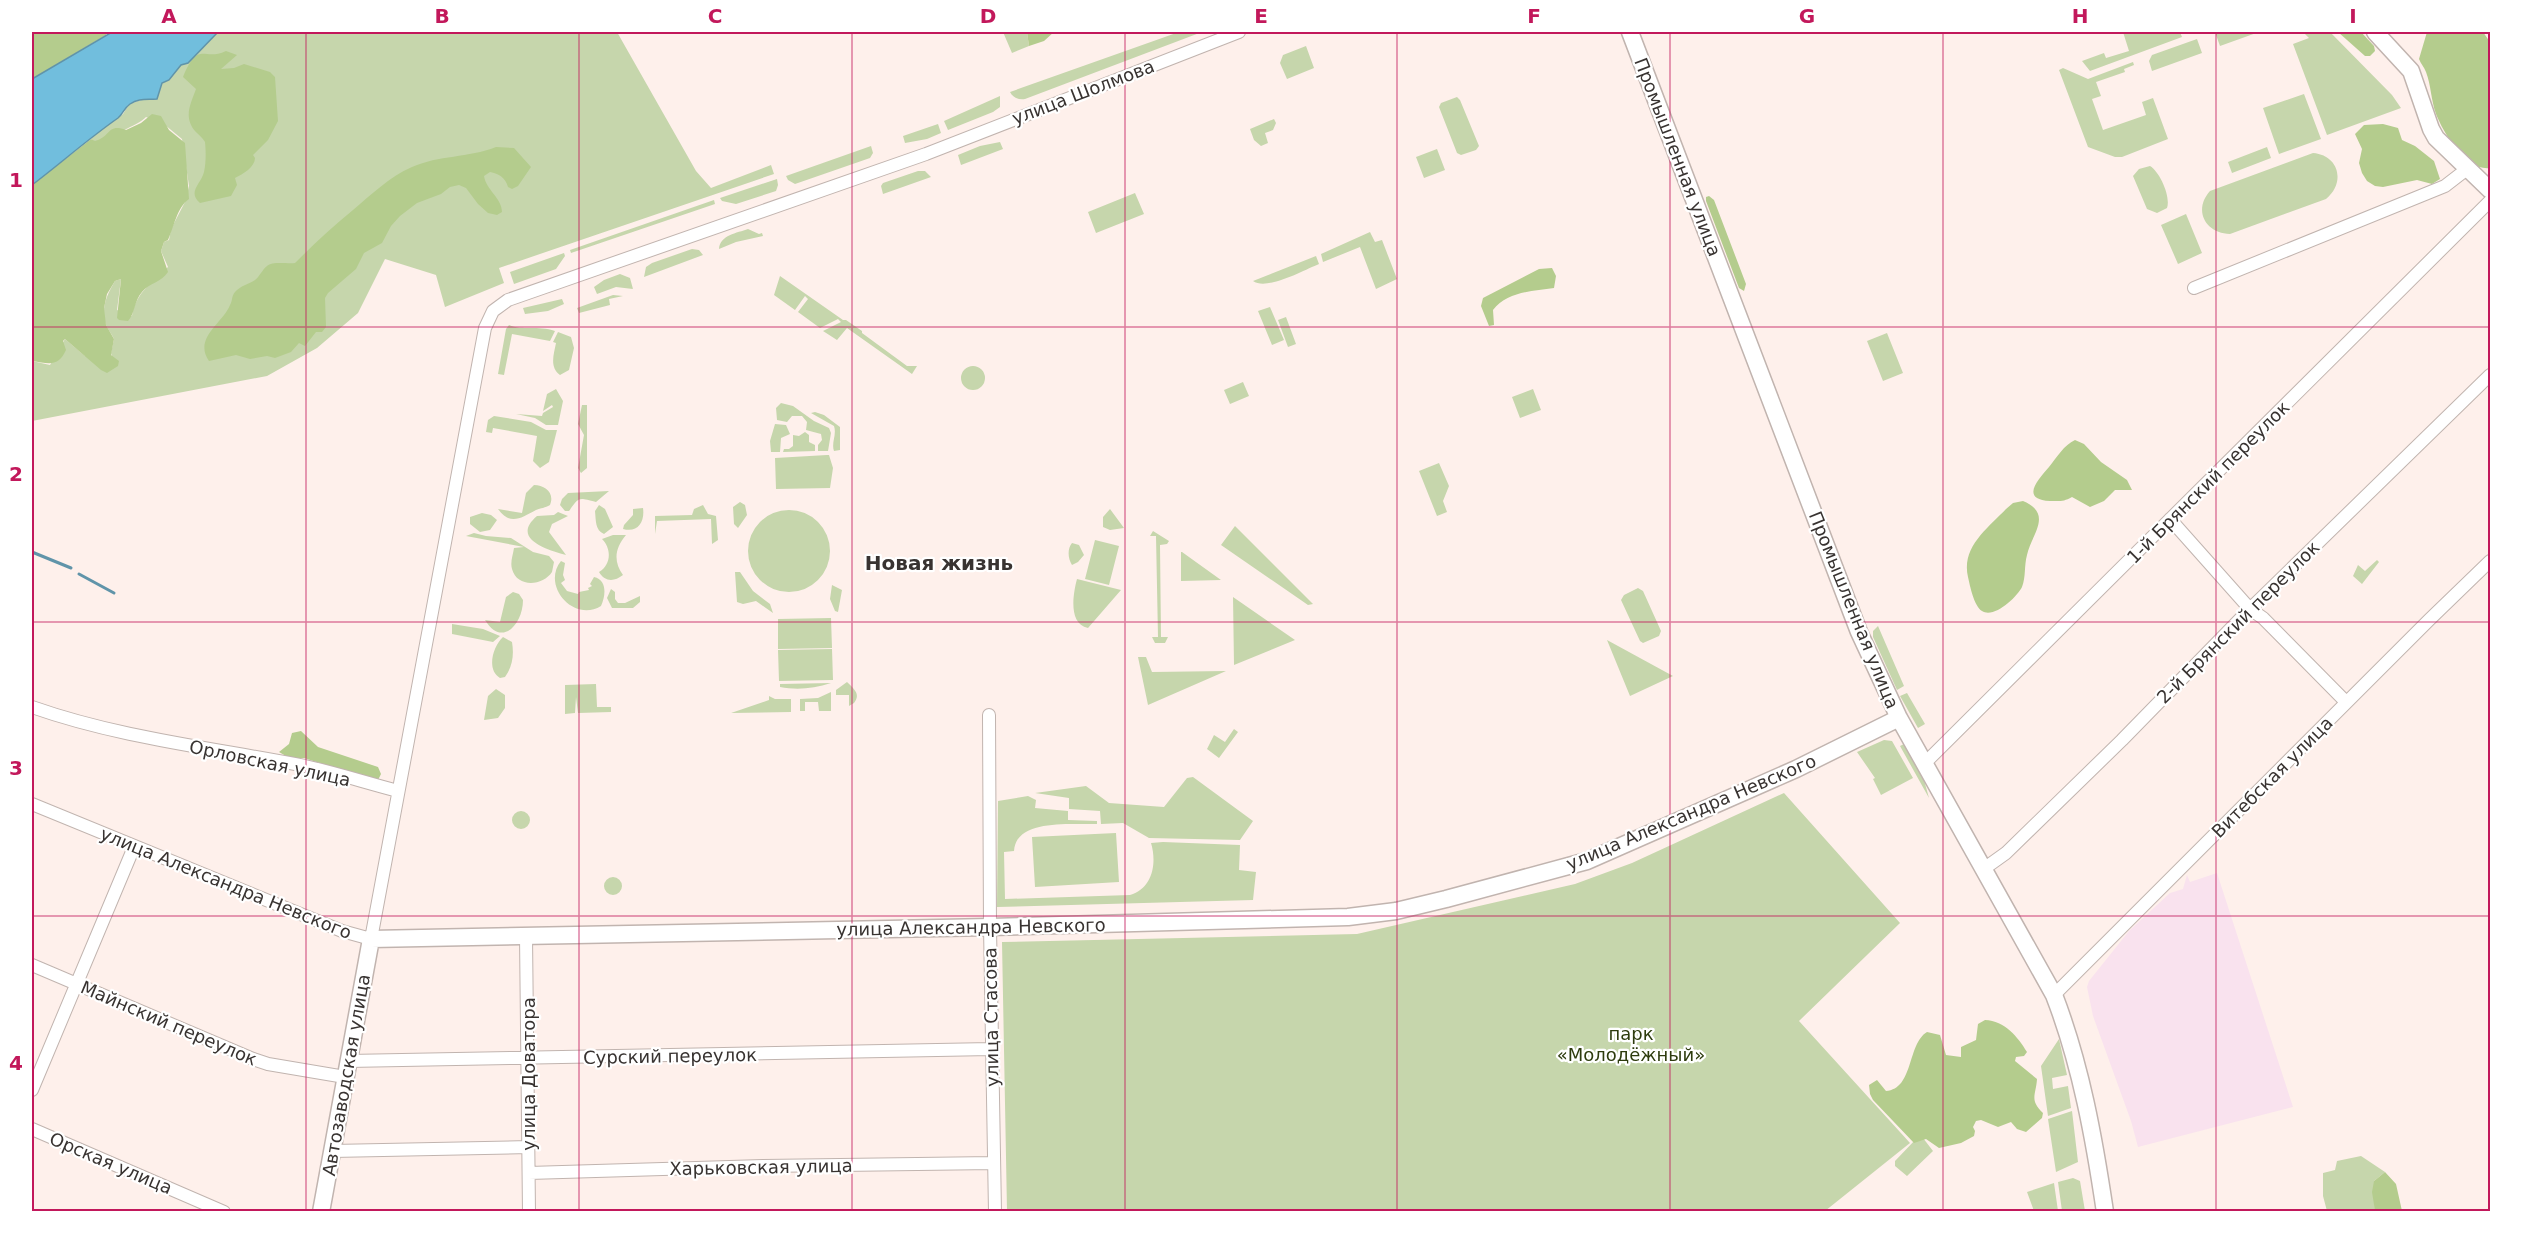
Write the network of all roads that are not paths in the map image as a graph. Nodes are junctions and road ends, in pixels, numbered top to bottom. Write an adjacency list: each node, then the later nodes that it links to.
1 (1239, 32): 17 (street, улица Шолмова)
2 (1630, 32): 15 (street, Промышленная улица)
3 (2375, 32): 4 (street)
4 (2467, 169): 5 (street); 7 (street)
5 (2490, 190)
6 (2490, 201): 9 (street, 1-й Брянский переулок)
7 (2194, 288)
8 (2490, 375): 11 (street, 2-й Брянский переулок)
9 (2170, 519): 11 (street); 16 (street, 1-й Брянский переулок)
10 (2490, 561): 12 (street, Витебская улица)
11 (2250, 609): 12 (street); 20 (street, 2-й Брянский переулок)
12 (2346, 702): 26 (street, Витебская улица)
13 (32, 707): 17 (street, Орловская улица)
14 (989, 715): 21 (street, улица Стасова)
15 (1899, 718): 16 (street, Промышленная улица); 21 (street, улица Александра Невского)
16 (1925, 763): 20 (street, Промышленная улица)
17 (398, 791): 23 (street)
18 (32, 804): 19 (street, улица Александра Невского)
19 (134, 847): 23 (street, улица Александра Невского); 25 (street)
20 (1985, 868): 26 (street, Промышленная улица)
21 (990, 927): 22 (street, улица Александра Невского); 27 (street, улица Стасова)
22 (526, 936): 23 (street, улица Александра Невского); 28 (street, улица Доватора)
23 (371, 939): 29 (street, Автозаводская улица)
24 (32, 965): 25 (street, Майнский переулок)
25 (76, 983): 29 (street, Майнский переулок); 30 (street)
26 (2054, 995): 40 (street, Промышленная улица)
27 (992, 1049): 28 (street, Сурский переулок); 34 (street, улица Стасова)
28 (529, 1058): 29 (street, Сурский переулок); 32 (street, улица Доватора)
29 (347, 1069): 33 (street, Автозаводская улица)
30 (32, 1090)
31 (32, 1129): 36 (street, Орская улица)
32 (529, 1147): 33 (street); 35 (street, улица Доватора)
33 (332, 1151): 37 (street, Автозаводская улица)
34 (994, 1162): 35 (street, Харьковская улица); 39 (street, улица Стасова)
35 (529, 1173): 38 (street, улица Доватора)
36 (224, 1212)
37 (321, 1212)
38 (529, 1212)
39 (994, 1212)
40 (2105, 1212)

